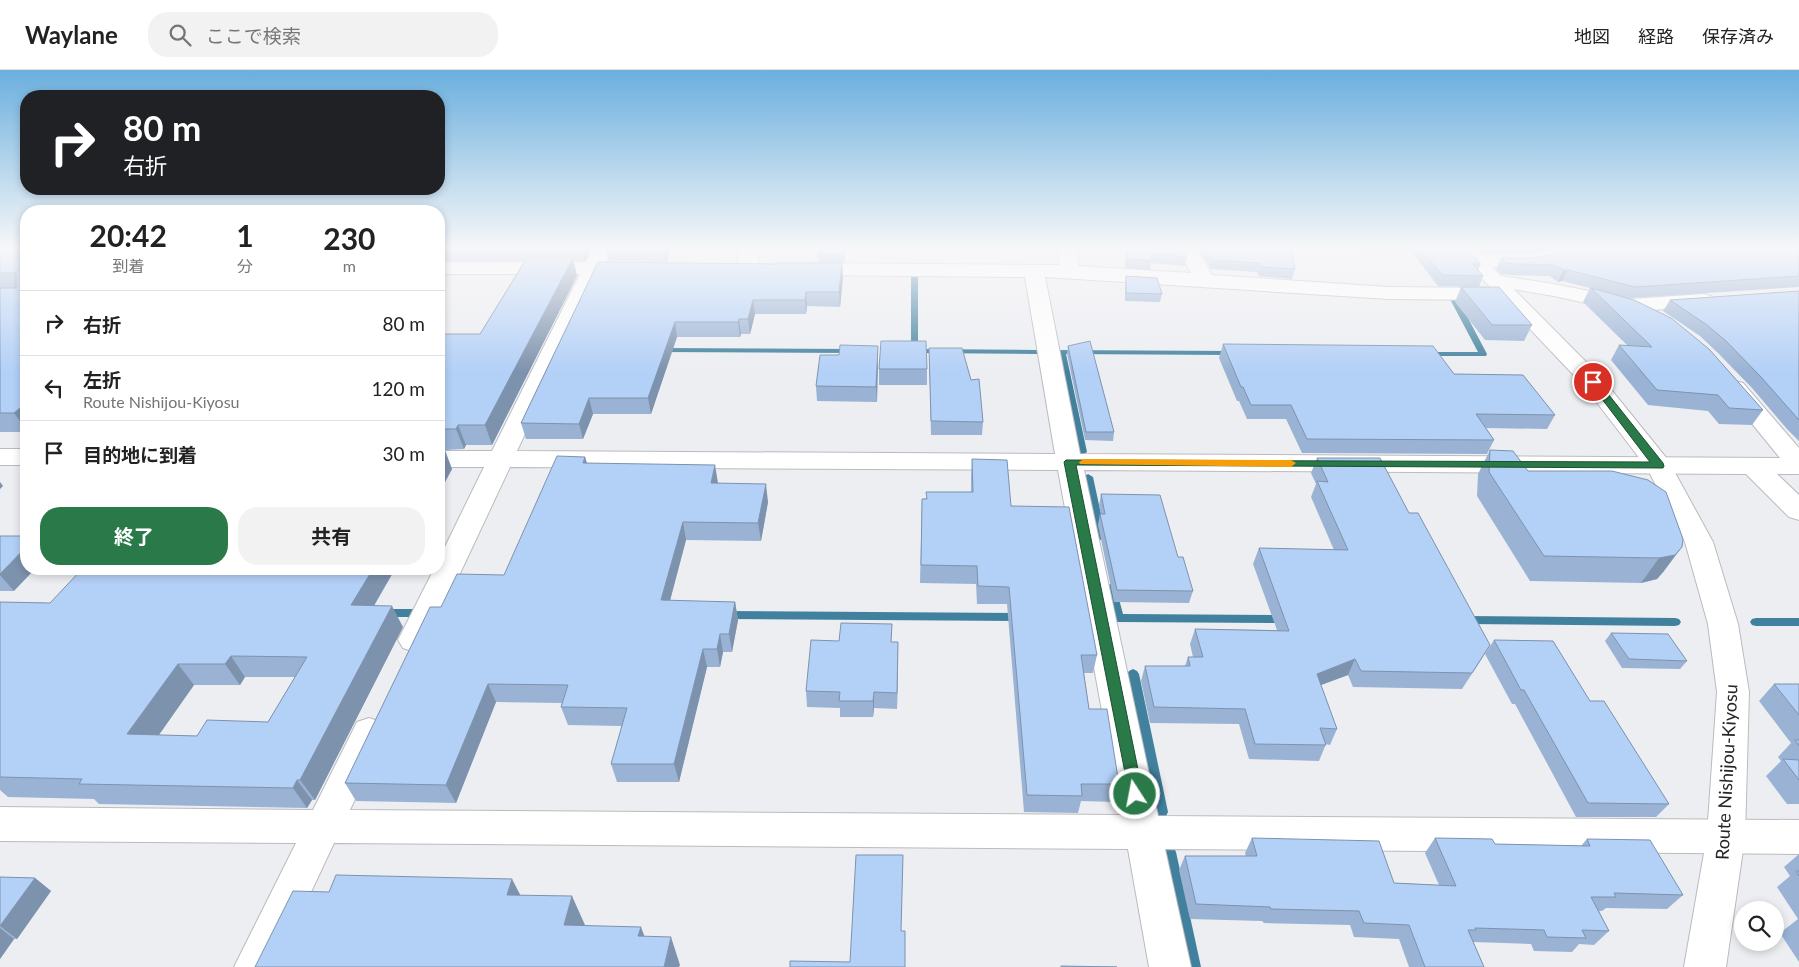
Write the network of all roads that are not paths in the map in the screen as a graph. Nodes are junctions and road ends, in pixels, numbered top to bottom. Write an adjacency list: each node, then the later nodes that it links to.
1 (582, 289): 15 (street)
2 (1038, 289): 16 (street)
3 (1326, 289): 4 (street)
4 (1483, 289)
5 (1504, 289): 18 (street, Route Nishijou-Kiyosu)
6 (1525, 289): 7 (street)
7 (1554, 290): 9 (street)
8 (1721, 299): 9 (street)
9 (1626, 306): 10 (street)
10 (1666, 322)
11 (1724, 375): 17 (street)
12 (0, 457): 13 (street)
13 (20, 457)
14 (445, 459): 15 (street)
15 (502, 459): 16 (street); 21 (street)
16 (1070, 462): 18 (street); 25 (street)
17 (1799, 465): 19 (street)
18 (1659, 466): 19 (street); 26 (street, Route Nishijou-Kiyosu)
19 (1753, 466): 20 (street)
20 (1799, 511)
21 (401, 667)
22 (384, 703): 24 (street)
23 (0, 824): 24 (street)
24 (323, 826): 25 (street); 28 (street)
25 (1143, 833): 26 (street); 29 (street)
26 (1726, 836): 27 (street); 30 (street, Route Nishijou-Kiyosu)
27 (1799, 837)
28 (255, 967)
29 (1170, 967)
30 (1705, 967)

